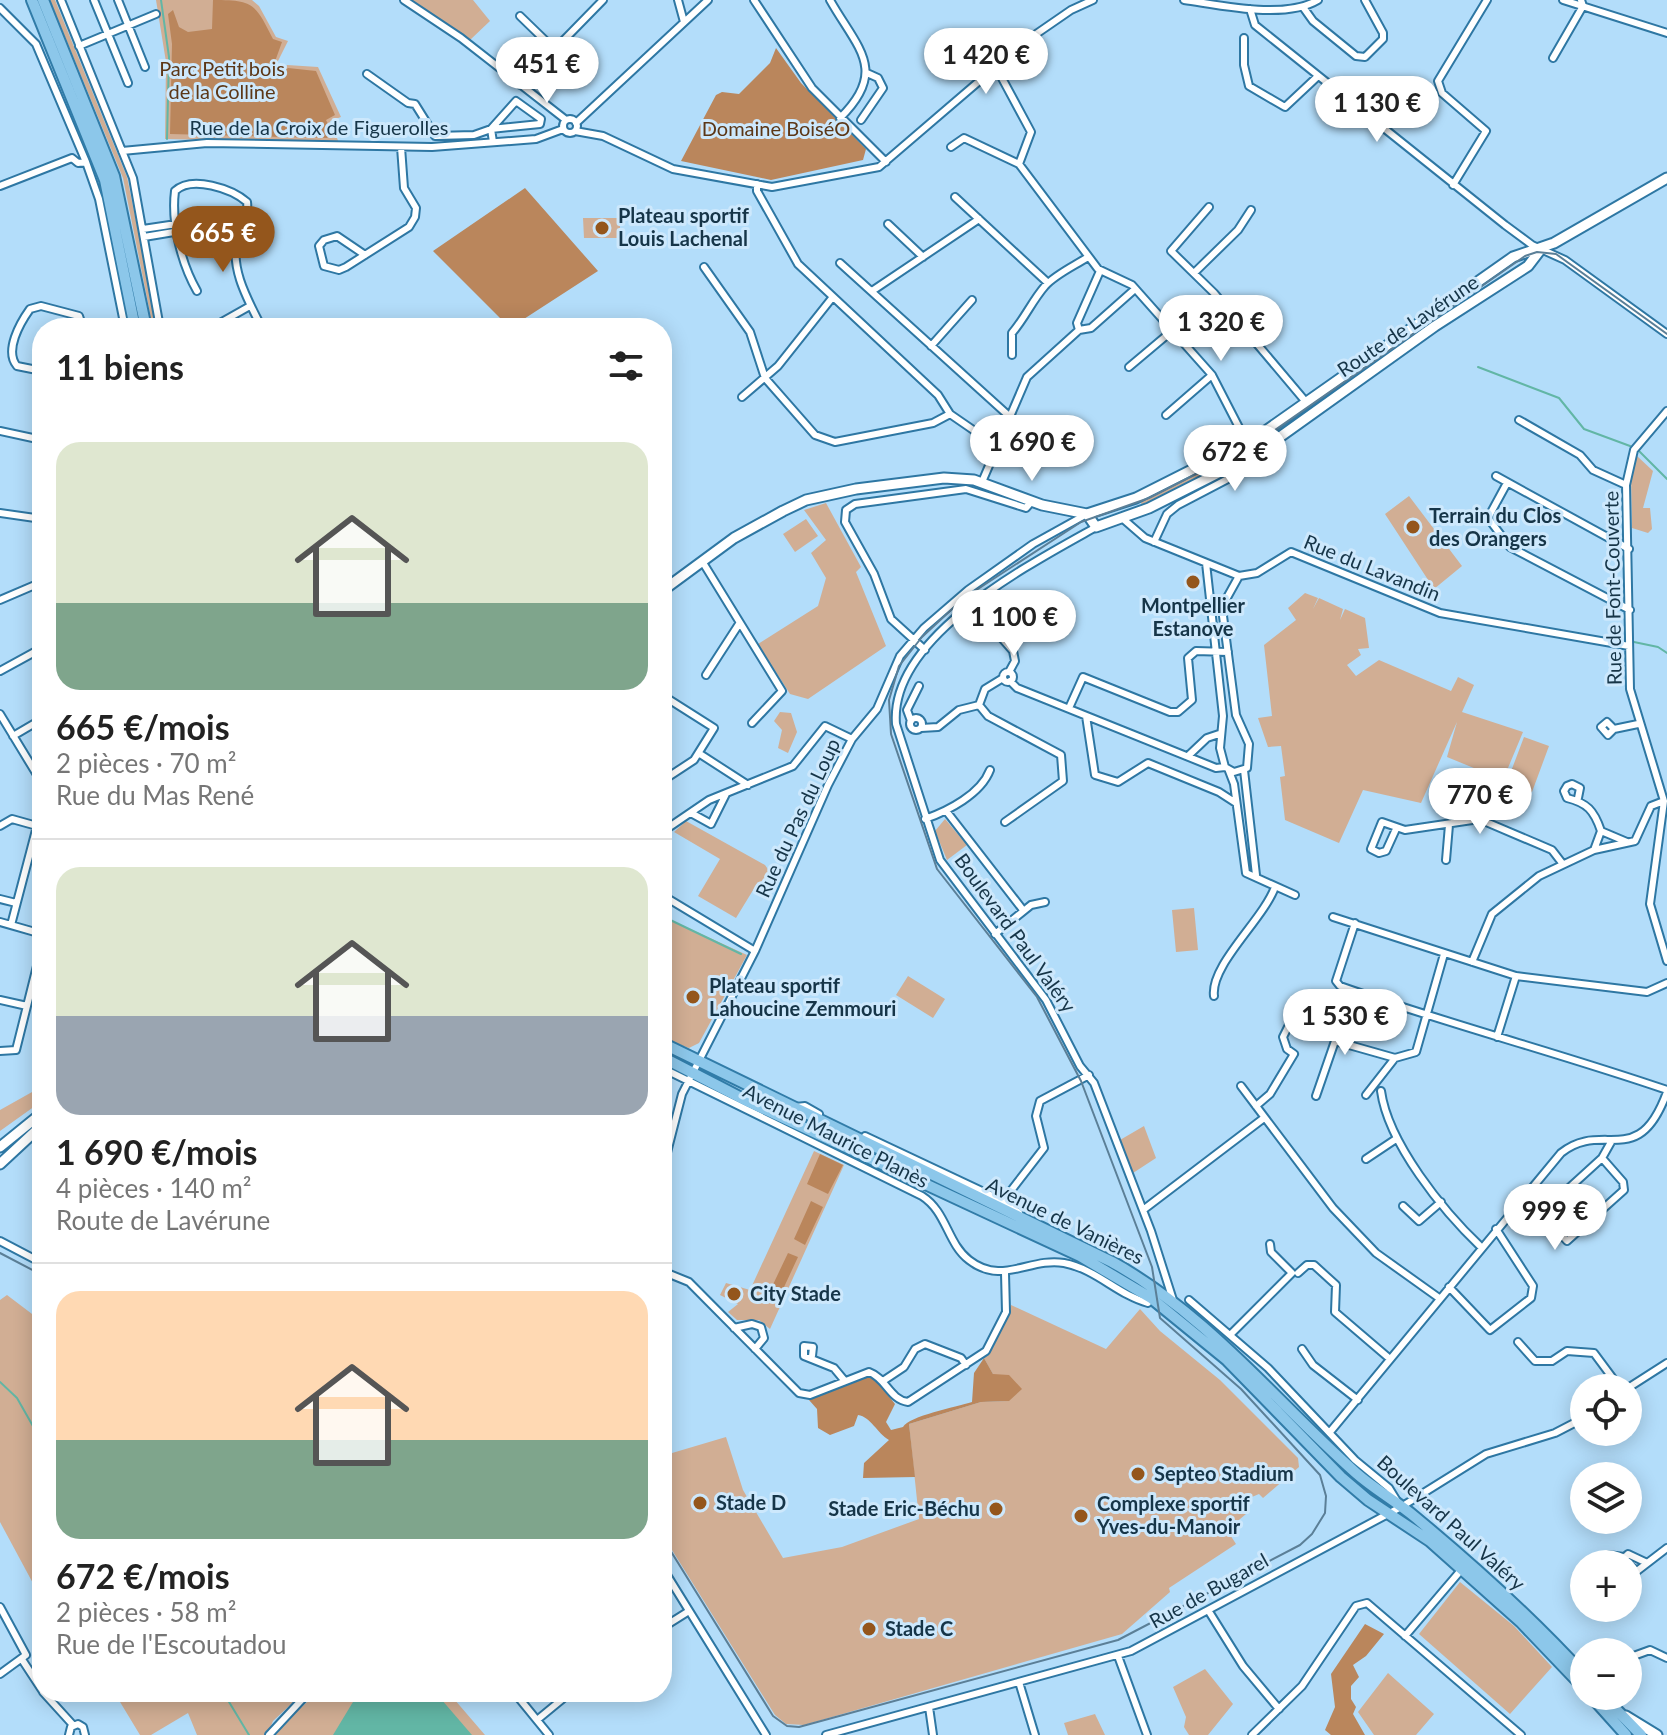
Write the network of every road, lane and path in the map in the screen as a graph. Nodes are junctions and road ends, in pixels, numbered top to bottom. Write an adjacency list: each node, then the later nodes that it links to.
1 (32, 0): 87 (main road)
2 (43, 0): 88 (main road)
3 (61, 0): 32 (street)
4 (94, 0): 30 (street)
5 (118, 0): 28 (street)
6 (404, 0): 41 (street)
7 (603, 0): 33 (street)
8 (678, 0): 27 (street)
9 (708, 0): 27 (street)
10 (754, 0): 42 (street)
11 (830, 0): 37 (street)
12 (1093, 0): 19 (street, Rue de la Croix de Figuerolles)
13 (1184, 0): 23 (street)
14 (1318, 0): 21 (street)
15 (1365, 0): 21 (street)
16 (1487, 0): 59 (street)
17 (1563, 0): 20 (street)
18 (1595, 0): 24 (street)
19 (1082, 2): 36 (street, Rue de la Croix de Figuerolles)
20 (1582, 3): 24 (street); 34 (street)
21 (1303, 7): 23 (street)
22 (0, 8): 49 (street)
23 (1250, 9): 39 (street)
24 (1592, 9): 29 (street)
25 (156, 14): 28 (street)
26 (520, 16): 33 (street)
27 (684, 22): 45 (street)
28 (128, 25): 30 (street); 35 (street)
29 (1667, 33)
30 (108, 34): 32 (street); 40 (street)
31 (1244, 38): 39 (street)
32 (79, 46): 52 (street)
33 (554, 49): 41 (street)
34 (1553, 58)
35 (145, 67)
36 (996, 67): 55 (street, Rue de la Croix de Figuerolles); 56 (street)
37 (867, 73): 42 (street); 44 (street)
38 (367, 74): 46 (street)
39 (1317, 77): 59 (street)
40 (128, 83)
41 (520, 85): 43 (street)
42 (840, 118): 55 (street)
43 (566, 120): 45 (street, Rue de la Croix de Figuerolles); 47 (street)
44 (861, 120)
45 (575, 127): 47 (street, Rue de la Croix de Figuerolles); 58 (street, Rue de la Croix de Figuerolles)
46 (491, 129): 46 (street); 48 (street)
47 (563, 129): 48 (street, Rue de la Croix de Figuerolles)
48 (493, 142): 50 (street, Rue de la Croix de Figuerolles)
49 (80, 146): 53 (street); 54 (street)
50 (401, 147): 52 (street, Rue de la Croix de Figuerolles); 71 (street)
51 (951, 147): 56 (street)
52 (122, 151): 69 (street)
53 (72, 158): 54 (street); 60 (street)
54 (86, 162): 86 (street)
55 (886, 162): 58 (street, Rue de la Croix de Figuerolles)
56 (1019, 164): 73 (street)
57 (1667, 178): 70 (street, Route de Lavérune)
58 (757, 184): 82 (street)
59 (1453, 185): 70 (street)
60 (0, 186)
61 (955, 197): 64 (street)
62 (1209, 207): 77 (street)
63 (1251, 210): 77 (street)
64 (979, 219): 72 (street); 78 (street)
65 (176, 223): 67 (street); 68 (street); 68 (street); 69 (street)
66 (888, 224): 72 (street)
67 (179, 231): 68 (street); 69 (street); 80 (street)
68 (239, 232): 84 (street)
69 (144, 233): 89 (street)
70 (1541, 249): 94 (street); 102 (street, Route de Lavérune); 112 (street, Route de Lavérune)
71 (365, 255): 71 (street)
72 (923, 257): 81 (street)
73 (1088, 257): 76 (street); 78 (street)
74 (840, 263): 81 (street)
75 (704, 267): 100 (street)
76 (1100, 271): 79 (street); 92 (street)
77 (1195, 272): 102 (street)
78 (1048, 283): 96 (street)
79 (1135, 289): 92 (street); 93 (street)
80 (197, 291)
81 (872, 291): 95 (street)
82 (832, 298): 100 (street); 104 (street)
83 (972, 300): 95 (street)
84 (250, 306): 90 (street); 91 (street)
85 (80, 318): 98 (street)
86 (123, 318)
87 (133, 318)
88 (144, 318)
89 (158, 318)
90 (229, 318)
91 (257, 318)
92 (1079, 330): 106 (street)
93 (1173, 330): 97 (street); 99 (street)
94 (1667, 334)
95 (931, 346): 106 (street)
96 (1012, 355)
97 (1129, 367)
98 (32, 369)
99 (1212, 375): 105 (street); 110 (street)
100 (765, 378): 101 (street); 104 (street)
101 (742, 397)
102 (1306, 402): 110 (street, Route de Lavérune)
103 (1667, 411): 116 (street, Rue de Font-Couverte)
104 (950, 414): 111 (street)
105 (1166, 415)
106 (1009, 416): 111 (street)
107 (1519, 420): 116 (street)
108 (0, 431): 109 (street)
109 (32, 438)
110 (1247, 443): 118 (street, Route de Lavérune)
111 (995, 445): 114 (street)
112 (1246, 460): 122 (street, Route de Lavérune); 124 (street)
113 (1496, 476): 115 (street)
114 (982, 482): 117 (street); 126 (street)
115 (1507, 483): 125 (street); 133 (street)
116 (1626, 485): 125 (street, Rue de Font-Couverte)
117 (1031, 504): 120 (street); 135 (street)
118 (1116, 505): 120 (street, Route de Lavérune); 122 (street)
119 (0, 513): 121 (street)
120 (1087, 514): 123 (street); 135 (street, Rue du Pas du Loup)
121 (32, 518)
122 (1122, 518): 123 (street, Route de Lavérune); 124 (street)
123 (1096, 527): 132 (street)
124 (1154, 542): 127 (street)
125 (1629, 549): 133 (street, Rue de Font-Couverte)
126 (702, 560): 129 (street); 134 (street)
127 (1206, 563): 128 (street); 138 (street)
128 (1239, 576): 136 (street, Rue du Lavandin); 139 (street)
129 (672, 583)
130 (32, 586): 131 (street)
131 (0, 600)
132 (971, 603): 137 (street); 143 (street)
133 (1630, 610): 136 (street, Rue de Font-Couverte)
134 (739, 624): 142 (street); 150 (street)
135 (913, 640): 137 (street); 157 (street, Rue du Pas du Loup)
136 (1629, 646): 151 (street, Rue de Font-Couverte)
137 (925, 650): 172 (street, Boulevard Paul Valéry)
138 (1215, 650): 139 (street); 147 (street); 155 (street)
139 (1228, 652): 153 (street)
140 (32, 653): 141 (street)
141 (0, 671)
142 (706, 675)
143 (1007, 680): 146 (street); 147 (street)
144 (919, 686): 146 (street)
145 (672, 701): 158 (street)
146 (979, 705): 173 (street)
147 (1069, 708): 149 (street)
148 (0, 714): 156 (street)
149 (1086, 716): 159 (street); 169 (street)
150 (752, 723)
151 (1638, 724): 154 (street); 168 (street, Rue de Font-Couverte)
152 (32, 725): 156 (street)
153 (1239, 726): 155 (street); 163 (street)
154 (1614, 729)
155 (1221, 732): 159 (street); 161 (street)
156 (13, 736): 160 (street)
157 (852, 739): 165 (street); 199 (street, Rue du Pas du Loup)
158 (700, 754): 164 (street); 165 (street)
159 (1188, 756): 161 (street)
160 (32, 767)
161 (1227, 769): 163 (street); 169 (street)
162 (990, 770): 170 (street)
163 (1244, 770): 185 (street)
164 (672, 774)
165 (748, 785): 166 (street)
166 (726, 794): 171 (street); 171 (street)
167 (1578, 798): 179 (street)
168 (1664, 801): 180 (street); 201 (street, Rue de Font-Couverte)
169 (1236, 803): 185 (street)
170 (947, 812): 172 (street); 192 (street)
171 (691, 813): 175 (street)
172 (925, 819): 198 (street, Boulevard Paul Valéry)
173 (1005, 822)
174 (32, 825): 177 (street)
175 (672, 825)
176 (1449, 825): 178 (street); 183 (street); 184 (street)
177 (0, 826)
178 (1396, 829): 178 (street)
179 (1601, 831): 180 (street); 182 (street)
180 (1629, 843): 182 (street)
181 (32, 844): 191 (street)
182 (1594, 850): 184 (street)
183 (1446, 860)
184 (1562, 863): 202 (street)
185 (1256, 875): 186 (street)
186 (1275, 887): 187 (street); 206 (street)
187 (1295, 895)
188 (0, 899): 191 (street)
189 (672, 901): 199 (street)
190 (1045, 902): 192 (street)
191 (16, 903): 196 (street)
192 (1023, 910): 198 (street)
193 (1333, 917): 195 (street)
194 (0, 922): 196 (street)
195 (1355, 923): 200 (street); 210 (street)
196 (11, 925): 197 (street)
197 (32, 931)
198 (995, 934): 219 (street, Boulevard Paul Valéry)
199 (755, 951): 216 (street, Rue du Pas du Loup)
200 (1444, 954): 202 (street); 210 (street)
201 (1667, 961)
202 (1472, 962): 203 (street)
203 (1516, 976): 204 (street); 211 (street)
204 (1667, 983)
205 (32, 986): 208 (street)
206 (1214, 996)
207 (0, 1000): 208 (street)
208 (27, 1006): 213 (street)
209 (1294, 1015): 226 (street)
210 (1427, 1017): 211 (street); 215 (street)
211 (1497, 1037): 223 (street)
212 (672, 1048): 216 (main road, Avenue de Vanières)
213 (0, 1051)
214 (672, 1057): 216 (main road)
215 (1395, 1058): 224 (street); 225 (street)
216 (698, 1060): 220 (street, Rue du Pas du Loup); 227 (main road, Avenue de Vanières)
217 (672, 1062): 220 (main road, Avenue de Vanières)
218 (672, 1071): 220 (street, Avenue Maurice Planès)
219 (1089, 1075): 238 (street); 241 (street, Boulevard Paul Valéry)
220 (690, 1076): 227 (main road); 231 (street, Rue du Pas du Loup); 248 (street, Avenue Maurice Planès); 254 (main road, Avenue de Vanières)
221 (1241, 1086): 226 (street)
222 (1381, 1091): 232 (street)
223 (1667, 1091): 233 (street)
224 (1366, 1095)
225 (1316, 1096)
226 (1256, 1106): 228 (street)
227 (793, 1108): 238 (street); 242 (main road, Avenue de Vanières)
228 (1264, 1118): 241 (street); 252 (street)
229 (32, 1121): 234 (street)
230 (32, 1134): 237 (street)
231 (672, 1138)
232 (1396, 1139): 236 (street); 239 (street)
233 (1611, 1142): 235 (street); 243 (street)
234 (0, 1147)
235 (1602, 1158): 235 (street)
236 (1366, 1159)
237 (0, 1164)
238 (1003, 1201): 242 (street)
239 (1441, 1202): 240 (street); 246 (street)
240 (1403, 1206)
241 (1143, 1210): 255 (street, Boulevard Paul Valéry)
242 (1028, 1221): 255 (main road, Avenue de Vanières)
243 (1496, 1229): 246 (street); 251 (street)
244 (0, 1241): 247 (street)
245 (1270, 1244): 257 (street)
246 (1481, 1247): 251 (street)
247 (32, 1258)
248 (1005, 1273): 254 (street); 264 (street)
249 (1298, 1273): 262 (street)
250 (672, 1275): 256 (street)
251 (1449, 1287): 252 (street)
252 (1439, 1298): 262 (street)
253 (1189, 1300): 257 (street, Boulevard Paul Valéry)
254 (1150, 1301): 273 (main road, Avenue de Vanières)
255 (1175, 1303): 272 (main road, Avenue de Vanières)
256 (734, 1328): 259 (street); 259 (street)
257 (1230, 1335): 271 (street, Boulevard Paul Valéry)
258 (1518, 1342): 265 (street)
259 (755, 1349): 267 (street)
260 (1302, 1349): 269 (street)
261 (812, 1356): 267 (street)
262 (1390, 1359): 269 (street)
263 (1667, 1363): 266 (street)
264 (966, 1365): 268 (street); 268 (street)
265 (1610, 1374)
266 (1642, 1379)
267 (844, 1380): 268 (street)
268 (883, 1381)
269 (1358, 1400): 271 (street)
270 (1570, 1425): 272 (street, Rue de Bugarel)
271 (1330, 1432): 272 (street, Boulevard Paul Valéry)
272 (1401, 1507): 273 (street, Rue de Bugarel); 289 (main road, Boulevard Paul Valéry)
273 (1389, 1514): 278 (main road, Boulevard Paul Valéry); 281 (street, Rue de Bugarel)
274 (1667, 1548): 276 (street)
275 (1642, 1560): 276 (street)
276 (1645, 1562): 277 (street)
277 (1642, 1565)
278 (1462, 1569): 284 (street); 290 (main road, Boulevard Paul Valéry)
279 (672, 1583): 282 (street)
280 (0, 1607): 288 (street)
281 (1208, 1610): 286 (street, Rue de Bugarel); 299 (street)
282 (689, 1611): 283 (street); 309 (street)
283 (672, 1622)
284 (1405, 1636): 299 (street); 315 (street)
285 (1642, 1653): 287 (street)
286 (1118, 1656): 293 (street, Rue de Bugarel); 313 (street)
287 (1667, 1658)
288 (23, 1661): 291 (street); 292 (street)
289 (1570, 1661)
290 (1570, 1673)
291 (0, 1674)
292 (32, 1674)
293 (1019, 1682): 298 (street, Rue de Bugarel); 312 (street)
294 (53, 1702): 304 (street)
295 (300, 1702): 307 (street)
296 (522, 1702): 303 (street)
297 (559, 1702): 303 (street)
298 (929, 1707): 310 (street, Rue de Bugarel); 311 (street)
299 (1279, 1709): 314 (street)
300 (1609, 1710): 302 (main road)
301 (1611, 1710): 302 (main road)
302 (1613, 1713): 316 (street); 317 (main road); 318 (main road); 319 (street)
303 (537, 1720): 308 (street)
304 (73, 1725): 305 (street); 306 (street)
305 (69, 1735)
306 (85, 1735)
307 (269, 1735)
308 (549, 1735)
309 (766, 1735)
310 (826, 1735)
311 (933, 1735)
312 (1035, 1735)
313 (1147, 1735)
314 (1252, 1735)
315 (1521, 1735)
316 (1615, 1735)
317 (1626, 1735)
318 (1641, 1735)
319 (1657, 1735)

